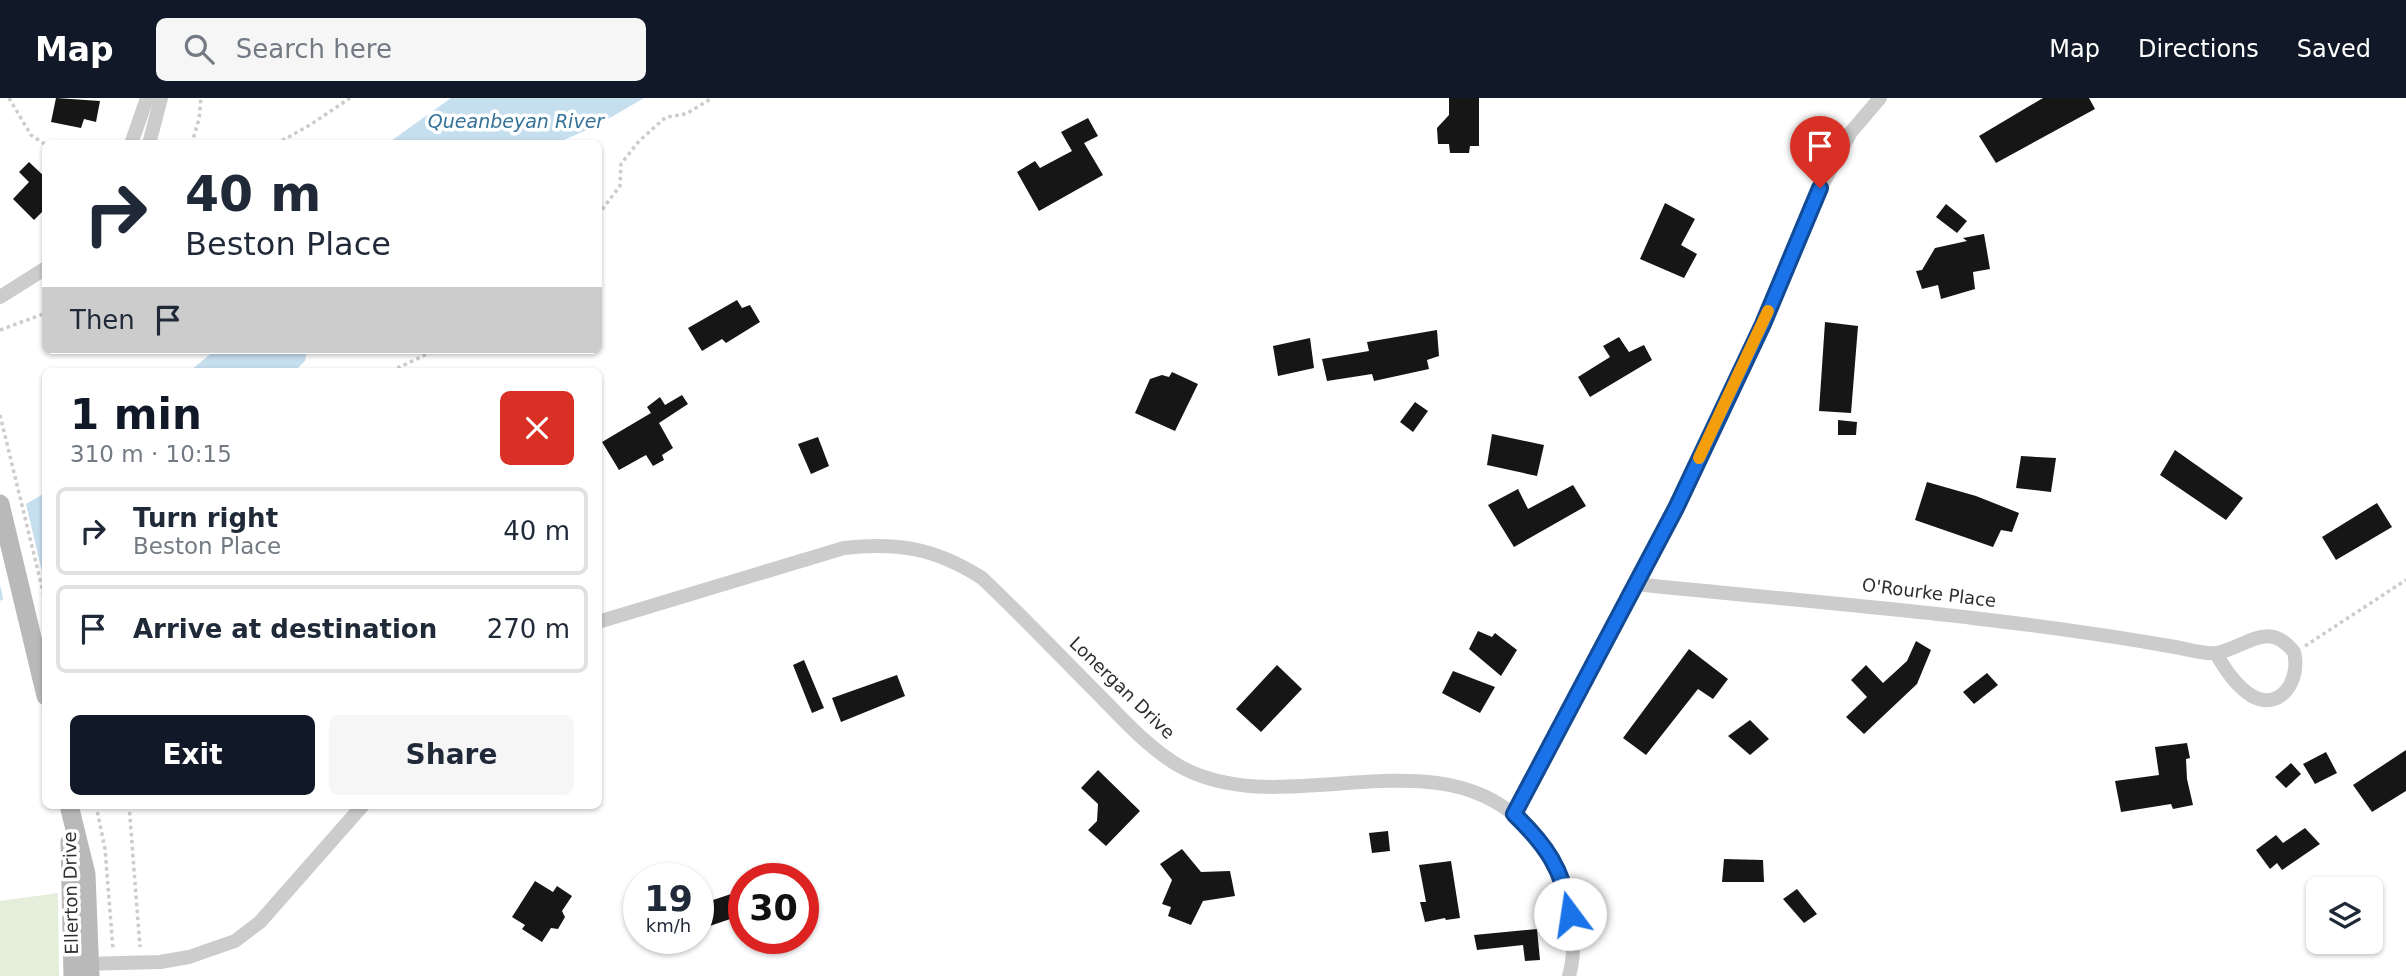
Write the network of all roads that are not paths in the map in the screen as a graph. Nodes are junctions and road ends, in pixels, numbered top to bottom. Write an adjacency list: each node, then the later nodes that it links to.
1 (147, 98): 4 (street)
2 (161, 98): 5 (street)
3 (1880, 98): 9 (street)
4 (132, 140)
5 (150, 140)
6 (42, 271): 7 (street)
7 (0, 298)
8 (0, 504): 12 (main road)
9 (1635, 584): 11 (street, O'Rourke Place); 15 (street)
10 (602, 621): 15 (street, Lonergan Drive)
11 (2216, 654): 11 (street)
12 (42, 678)
13 (70, 809): 16 (main road, Ellerton Drive)
14 (359, 809): 16 (street)
15 (1514, 814): 17 (street, Lonergan Drive)
16 (81, 970)
17 (1569, 976)

